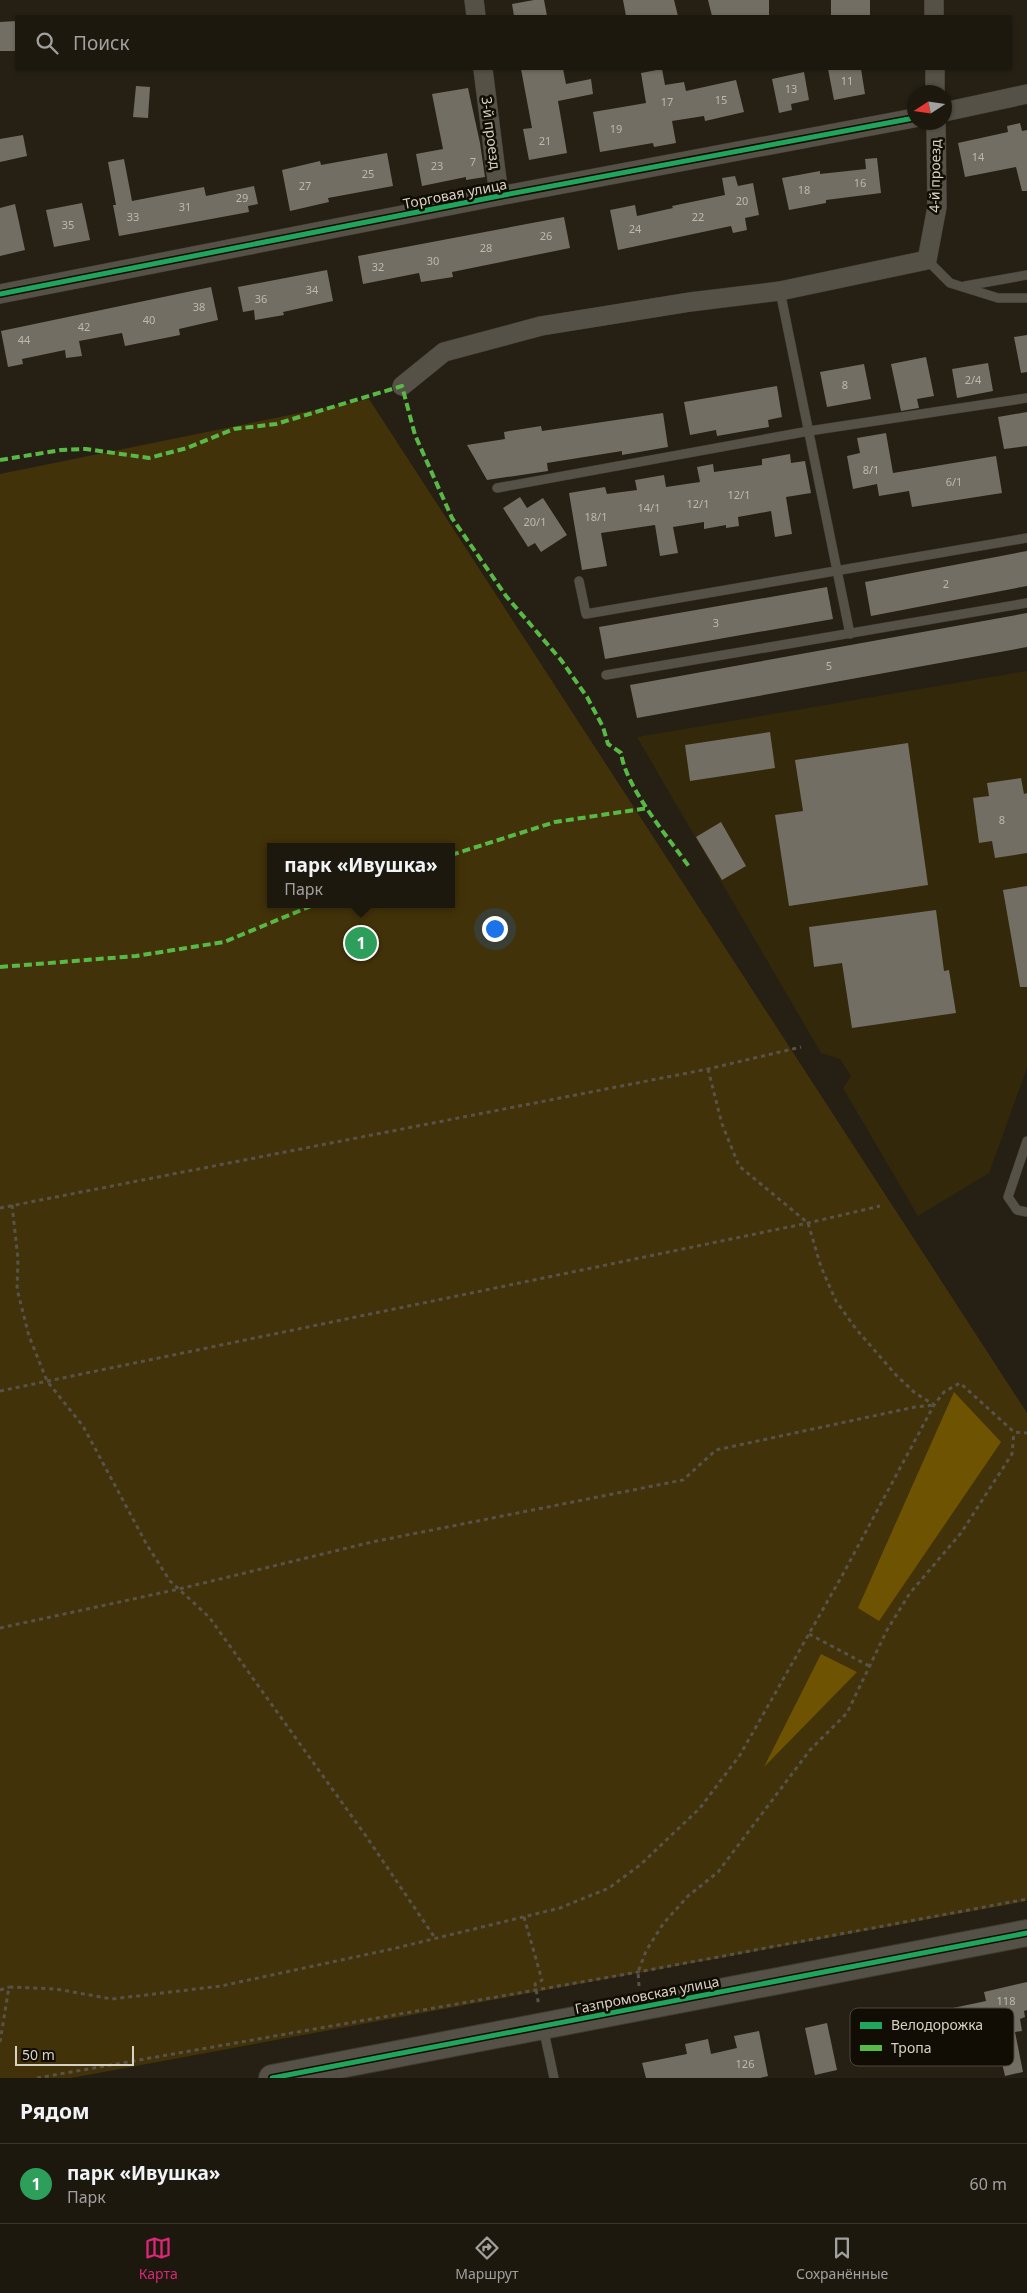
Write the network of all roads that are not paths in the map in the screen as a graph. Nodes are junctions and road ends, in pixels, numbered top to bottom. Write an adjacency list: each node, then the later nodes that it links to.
1 (474, 0): 3 (street)
2 (934, 0): 4 (street)
3 (476, 15)
4 (934, 15)
5 (483, 70): 12 (street, 3-й проезд)
6 (935, 70): 7 (street)
7 (935, 85)
8 (1027, 94): 9 (street)
9 (952, 110)
10 (907, 119): 12 (street, Торговая улица)
11 (936, 130): 13 (street, 4-й проезд)
12 (499, 196): 17 (street, Торговая улица)
13 (927, 260): 15 (lane); 16 (street)
14 (1027, 275): 15 (lane)
15 (963, 287): 18 (lane)
16 (780, 291): 19 (street); 21 (lane)
17 (0, 294)
18 (1027, 298)
19 (402, 386)
20 (1027, 398): 21 (lane)
21 (809, 431): 22 (lane); 24 (lane)
22 (497, 488)
23 (1027, 538): 24 (lane)
24 (837, 569): 25 (lane); 27 (lane)
25 (579, 581)
26 (1027, 603): 27 (lane)
27 (850, 634): 28 (lane)
28 (606, 675)
29 (1027, 1141): 30 (lane)
30 (1027, 1212)
31 (1027, 1933): 32 (street, Газпромовская улица)
32 (543, 2026): 33 (street, Газпромовская улица); 34 (lane)
33 (272, 2078)
34 (554, 2078)

